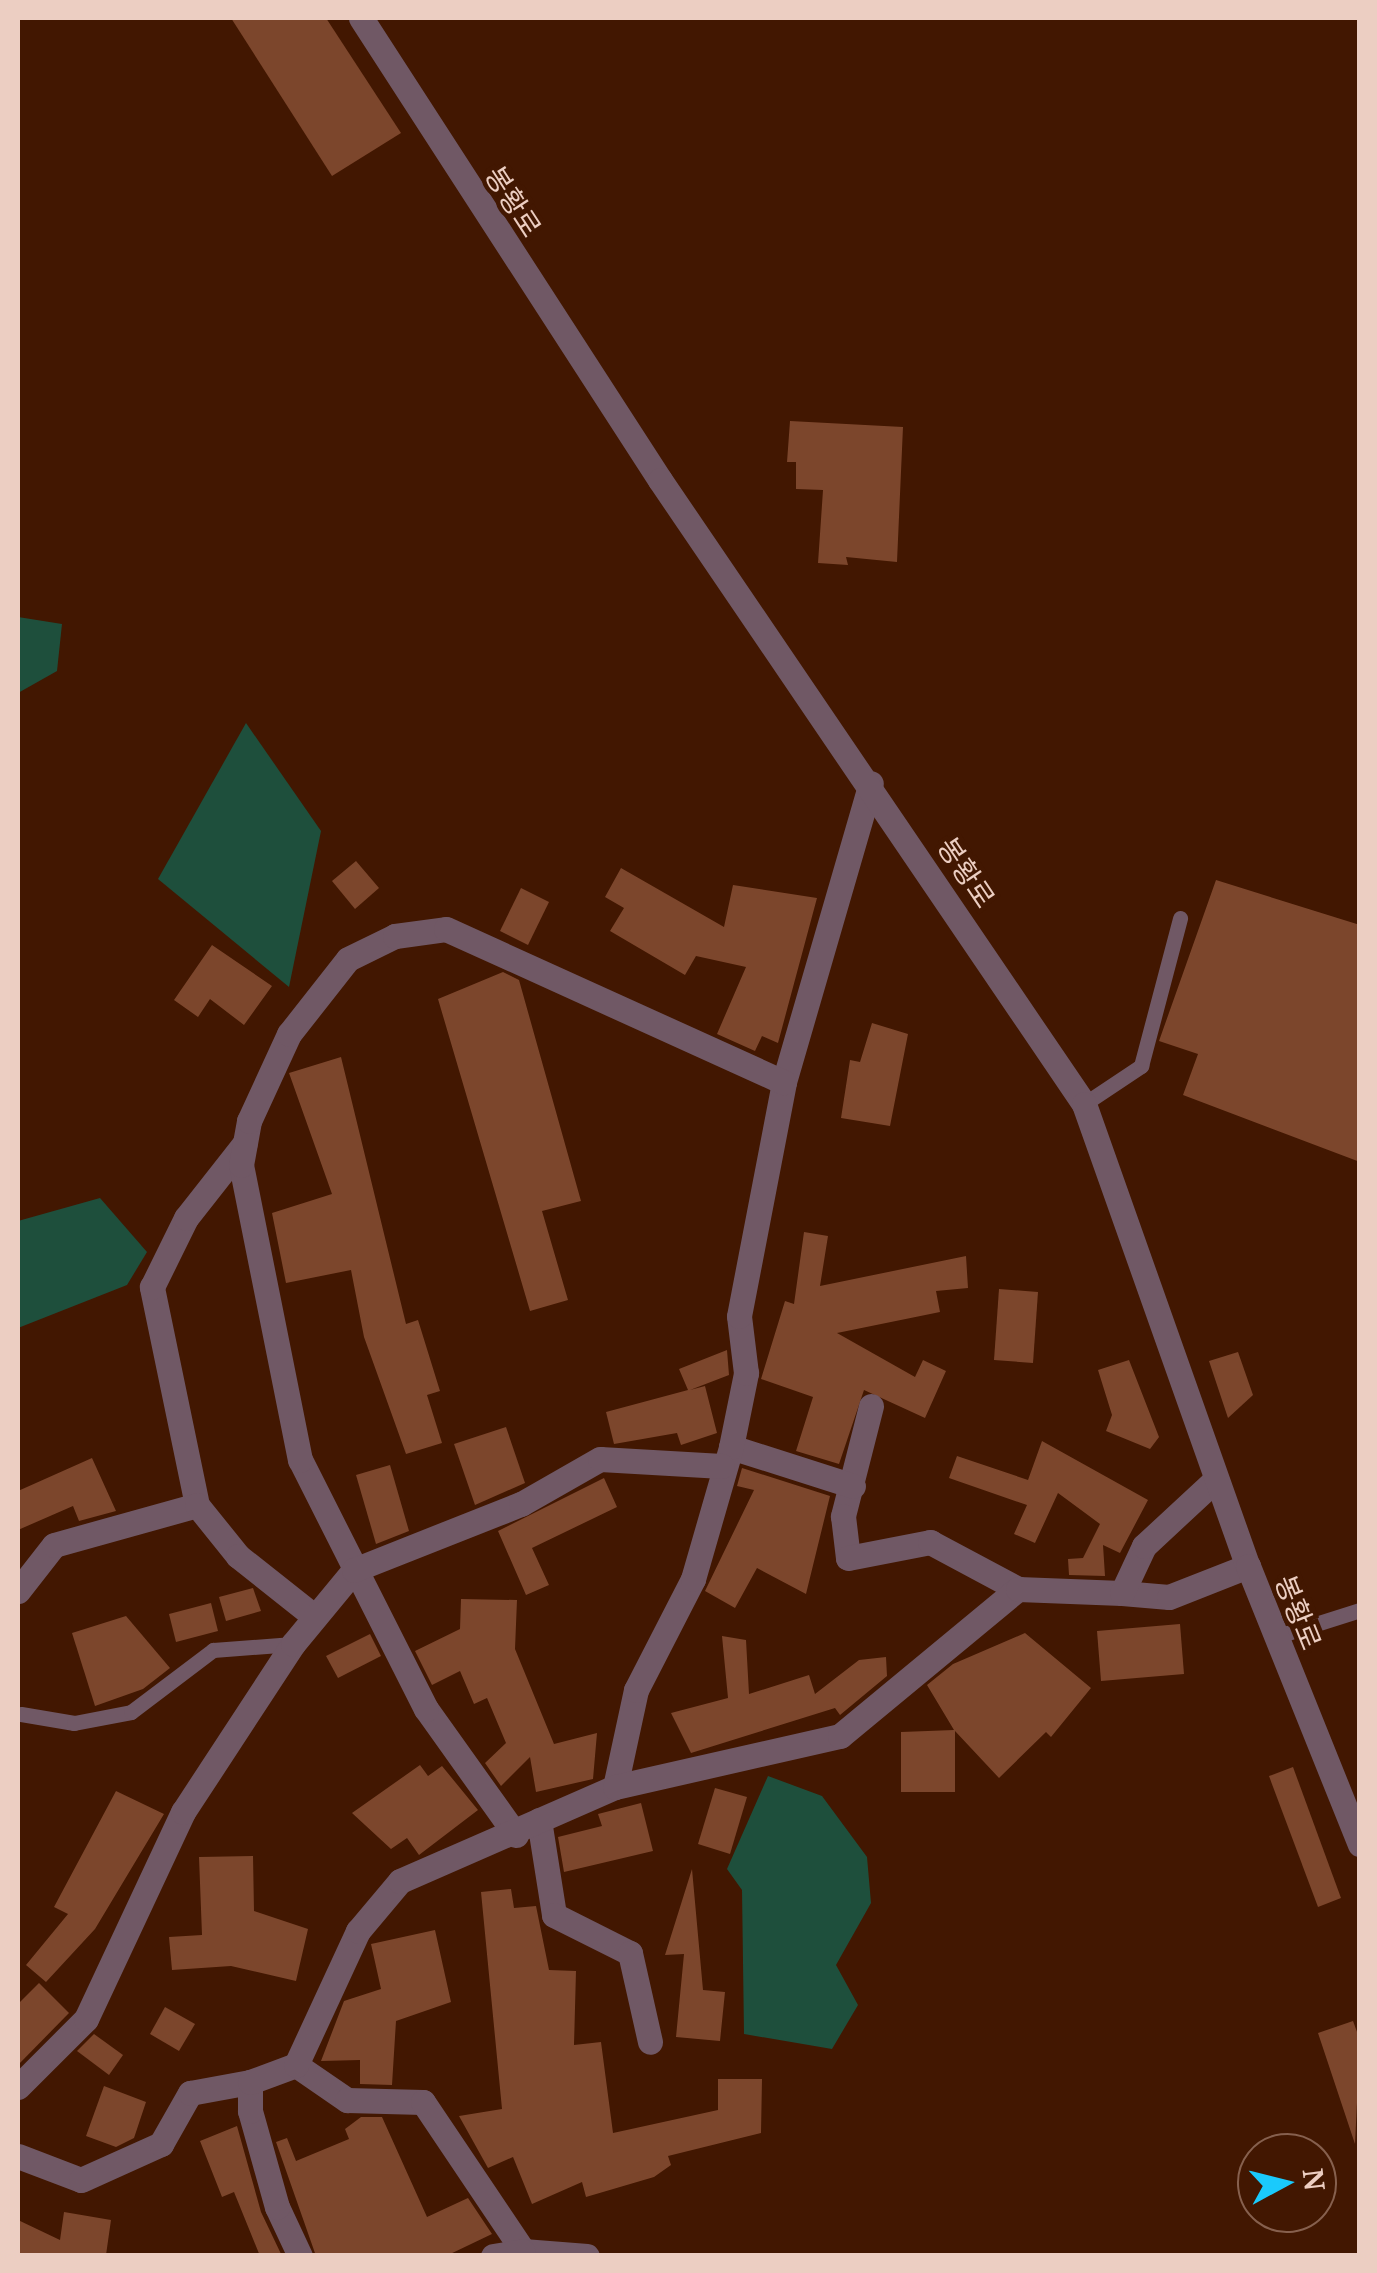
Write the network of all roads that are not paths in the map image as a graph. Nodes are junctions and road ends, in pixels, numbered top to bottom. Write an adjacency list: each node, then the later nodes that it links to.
1 (360, 18): 2 (street, 봉황로)
2 (871, 783): 4 (street); 5 (street, 봉황로)
3 (1180, 918): 5 (lane)
4 (784, 1082): 6 (street); 8 (street)
5 (1084, 1104): 9 (street, 봉황로)
6 (246, 1142): 11 (street); 13 (street)
7 (871, 1406): 10 (street)
8 (726, 1456): 10 (street); 13 (street); 22 (street)
9 (1216, 1479): 12 (street, 봉황로); 16 (street)
10 (852, 1486): 14 (street)
11 (197, 1505): 15 (street); 18 (street)
12 (1248, 1566): 16 (street); 19 (street, 봉황로)
13 (354, 1570): 18 (street); 24 (street)
14 (1018, 1589): 16 (street); 22 (street)
15 (18, 1590)
16 (1122, 1593)
17 (1360, 1610): 19 (lane)
18 (315, 1617): 20 (street)
19 (1278, 1636): 25 (street, 봉황로)
20 (293, 1644): 21 (lane); 29 (street)
21 (21, 1714)
22 (615, 1788): 23 (street)
23 (539, 1820): 24 (street); 26 (street)
24 (516, 1836): 27 (street)
25 (1360, 1844)
26 (650, 2042)
27 (296, 2065): 28 (street); 31 (street)
28 (250, 2082): 30 (street); 32 (street)
29 (18, 2087)
30 (18, 2156)
31 (523, 2251): 33 (street); 34 (street)
32 (300, 2256)
33 (493, 2256)
34 (587, 2256)

